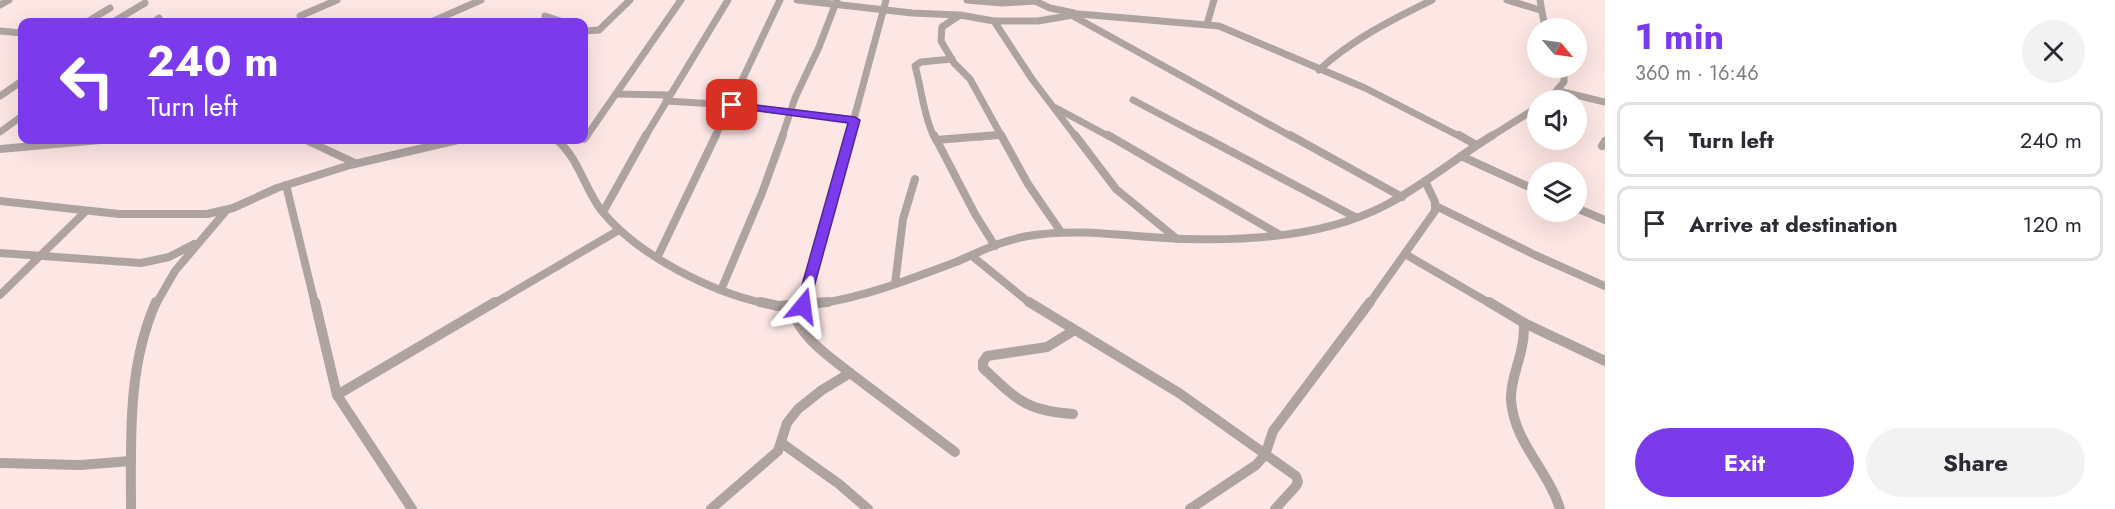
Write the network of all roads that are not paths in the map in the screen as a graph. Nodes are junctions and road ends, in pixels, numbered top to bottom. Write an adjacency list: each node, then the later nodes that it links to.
1 (9, 0): 18 (street)
2 (337, 0): 26 (street)
3 (481, 0): 27 (street)
4 (630, 0): 33 (street)
5 (681, 0): 39 (street)
6 (728, 0): 40 (street)
7 (780, 0): 44 (street)
8 (797, 0): 15 (street)
9 (967, 0): 14 (street)
10 (1214, 0): 31 (street)
11 (1432, 0): 36 (street)
12 (1507, 0): 20 (street)
13 (1540, 0): 20 (street)
14 (1002, 1): 22 (street)
15 (836, 2): 17 (street); 46 (street)
16 (145, 3): 25 (street)
17 (885, 4): 21 (street); 49 (street)
18 (0, 5)
19 (110, 8): 24 (street)
20 (1540, 10): 29 (street)
21 (960, 15): 30 (street); 35 (street)
22 (1076, 15): 30 (street); 31 (street); 68 (street)
23 (545, 16): 28 (street)
24 (94, 18)
25 (120, 18)
26 (301, 18)
27 (440, 18)
28 (551, 18)
29 (1542, 18)
30 (994, 21): 45 (street)
31 (1207, 24): 36 (street)
32 (0, 30): 34 (street)
33 (588, 31)
34 (18, 32)
35 (952, 59): 52 (street); 53 (street)
36 (1319, 70): 59 (street)
37 (18, 83): 38 (street)
38 (2, 93)
39 (616, 94): 40 (street); 51 (street)
40 (668, 98): 44 (street); 72 (street)
41 (1587, 98): 43 (street)
42 (1133, 100): 75 (street)
43 (1605, 102)
44 (732, 105): 46 (street); 86 (street)
45 (1054, 107): 79 (street); 80 (street)
46 (791, 113): 49 (street); 90 (street)
47 (1527, 114): 59 (street)
48 (18, 119): 50 (street)
49 (855, 120): 92 (street)
50 (0, 132)
51 (588, 132)
52 (1000, 135): 53 (street); 78 (street)
53 (936, 140): 82 (street)
54 (35, 144): 60 (street)
55 (315, 144): 63 (street)
56 (436, 144): 63 (street)
57 (562, 144): 61 (street)
58 (579, 144): 61 (street)
59 (1476, 145): 62 (street)
60 (0, 149)
61 (572, 153): 72 (street)
62 (1461, 156): 65 (street); 67 (street)
63 (355, 163): 66 (street)
64 (915, 179): 88 (street)
65 (1425, 181): 68 (street); 70 (street)
66 (286, 185): 71 (street); 98 (street)
67 (1527, 186)
68 (1402, 197): 75 (street)
69 (0, 201): 73 (street)
70 (1436, 206): 84 (street); 89 (street)
71 (227, 210): 73 (street); 81 (street)
72 (603, 212): 77 (street)
73 (84, 213): 85 (street)
74 (1587, 213): 76 (street)
75 (1356, 218): 79 (street)
76 (1605, 220)
77 (619, 230): 86 (street); 98 (street)
78 (1061, 232): 80 (street); 82 (street)
79 (1280, 235): 80 (street)
80 (1177, 240)
81 (199, 242): 85 (street); 103 (street)
82 (995, 246): 87 (street)
83 (0, 253): 85 (street)
84 (1405, 254): 94 (street); 102 (street)
85 (40, 255): 91 (street)
86 (658, 256): 90 (street)
87 (972, 256): 88 (street); 95 (street)
88 (895, 284): 92 (street)
89 (1605, 286)
90 (721, 290): 93 (street)
91 (0, 294)
92 (803, 306): 93 (street)
93 (791, 308): 97 (street)
94 (1524, 323): 96 (street); 106 (street)
95 (1073, 331): 99 (street); 102 (street)
96 (1605, 361)
97 (850, 373): 100 (street); 101 (street)
98 (337, 395): 108 (street)
99 (1073, 414)
100 (783, 444): 109 (street); 110 (street)
101 (955, 452)
102 (1265, 455): 105 (street); 111 (street)
103 (130, 461): 104 (street); 107 (street)
104 (0, 463)
105 (1196, 508)
106 (1561, 508)
107 (131, 509)
108 (412, 509)
109 (711, 509)
110 (868, 509)
111 (1275, 509)

